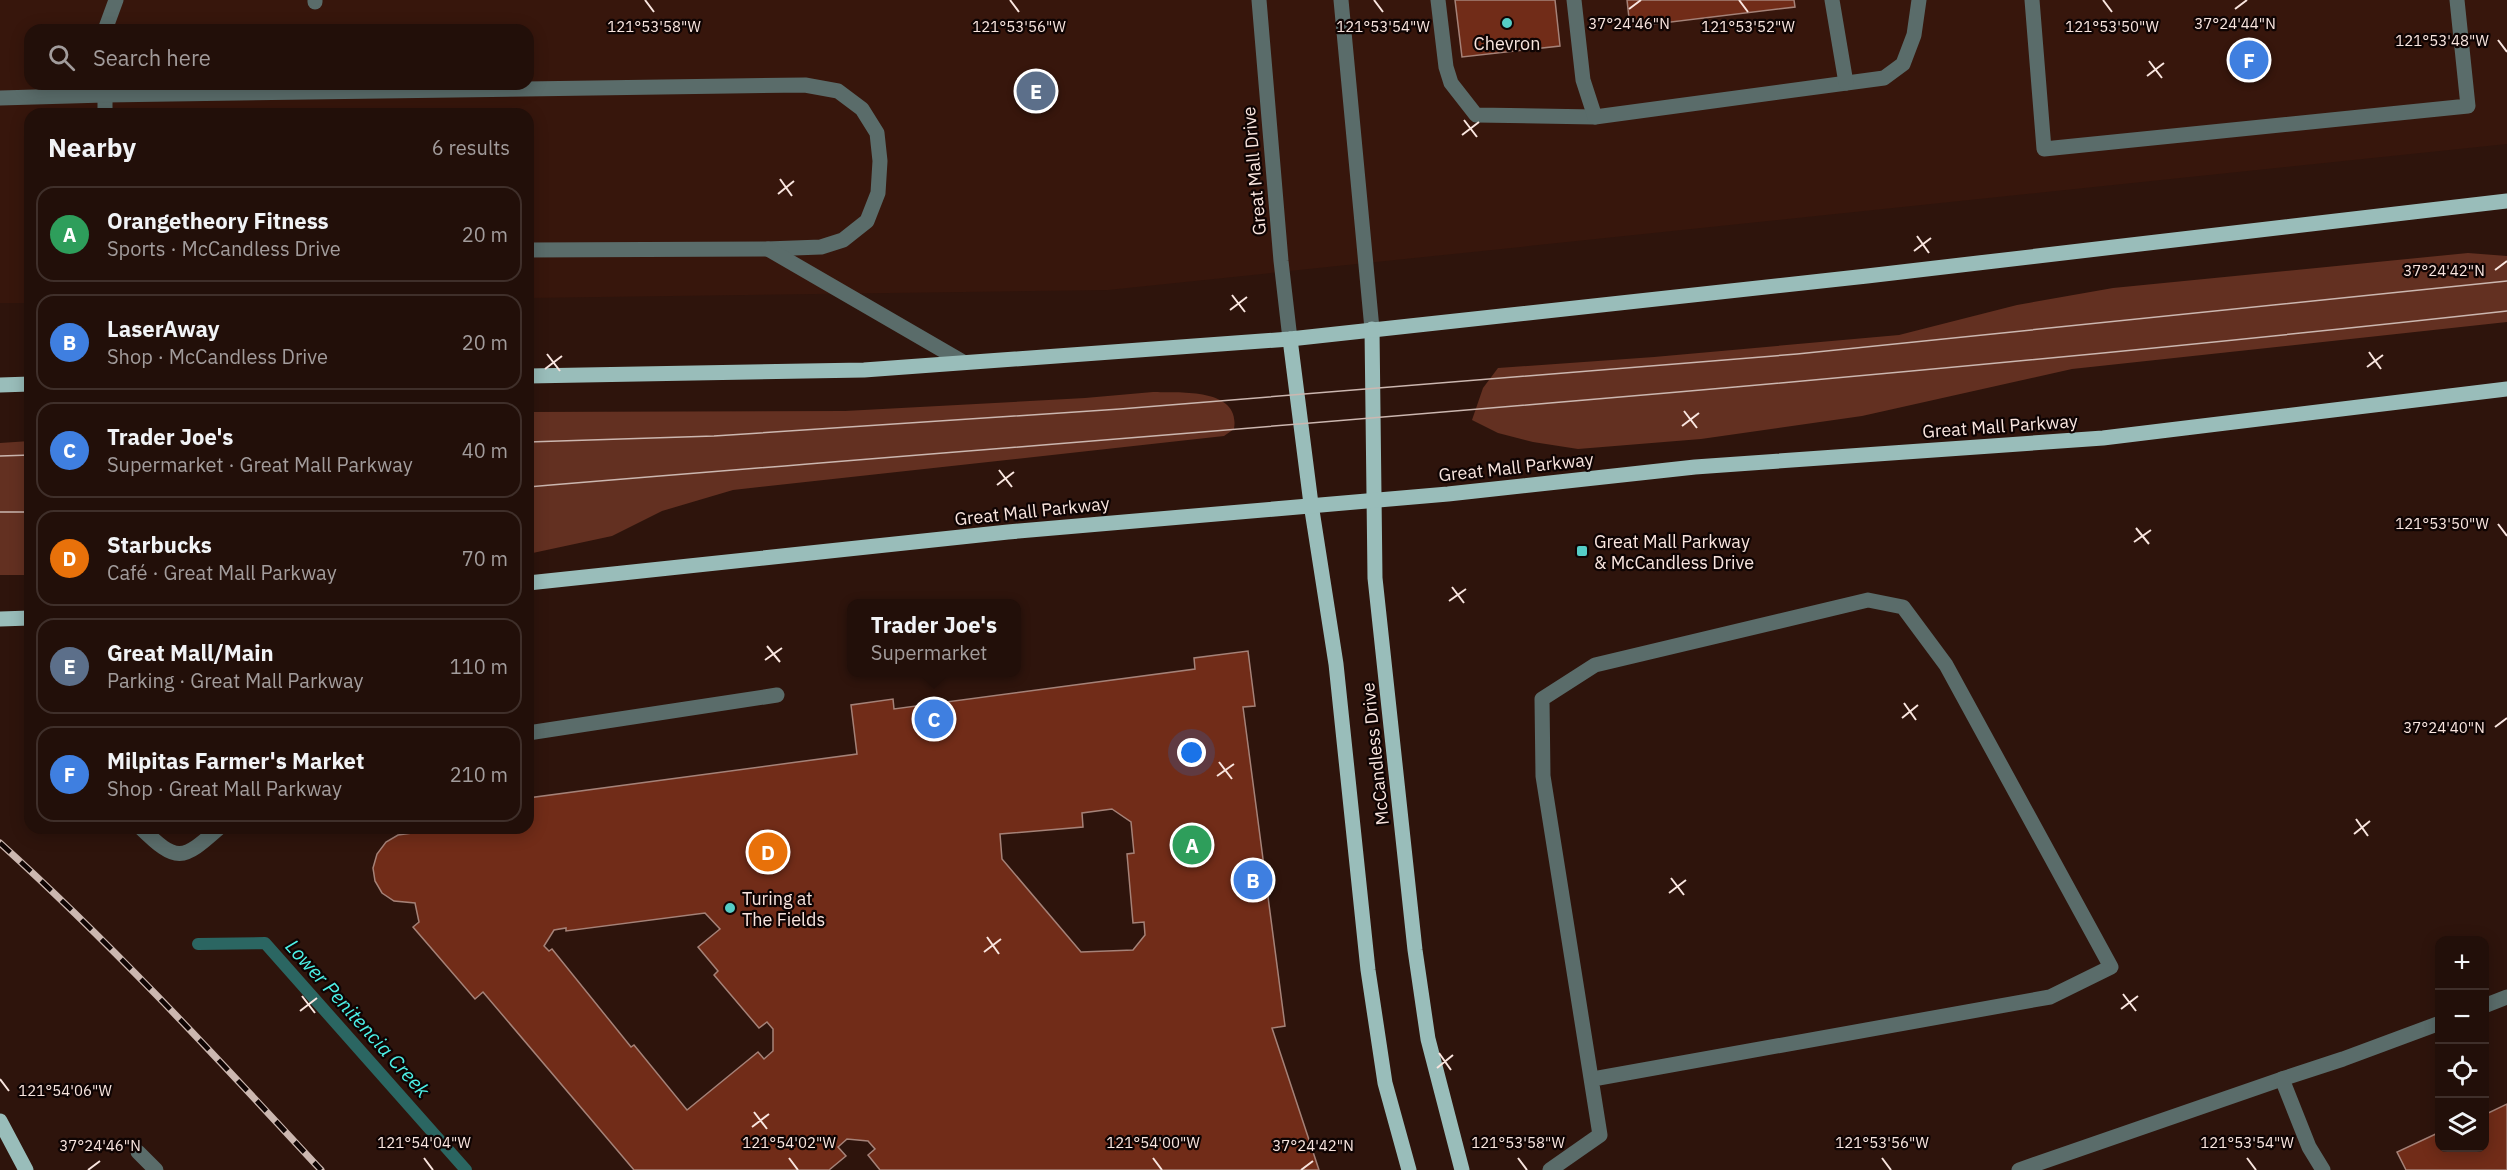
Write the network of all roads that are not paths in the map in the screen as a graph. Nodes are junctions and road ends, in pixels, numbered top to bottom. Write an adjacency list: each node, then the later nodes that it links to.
1 (116, 0): 10 (street)
2 (1259, 0): 22 (street, Great Mall Drive)
3 (1341, 0): 21 (street)
4 (1438, 0): 17 (street)
5 (1574, 0): 17 (street)
6 (1832, 0): 11 (street)
7 (1919, 0): 11 (street)
8 (2032, 0): 9 (street)
9 (2457, 0)
10 (107, 24)
11 (1846, 83): 17 (street)
12 (534, 87): 19 (street)
13 (93, 90): 15 (street)
14 (105, 90): 16 (street)
15 (0, 98)
16 (105, 108)
17 (1595, 117)
18 (2507, 201): 21 (main road)
19 (768, 249): 20 (street); 23 (street)
20 (534, 250)
21 (1372, 329): 22 (main road); 28 (main road, McCandless Drive)
22 (1290, 339): 23 (main road); 29 (main road, McCandless Drive)
23 (963, 362): 24 (main road)
24 (534, 376)
25 (24, 384): 26 (main road)
26 (0, 385)
27 (2507, 389): 28 (main road, Great Mall Parkway)
28 (1375, 499): 29 (main road, Great Mall Parkway); 47 (main road, McCandless Drive)
29 (1311, 504): 30 (main road, Great Mall Parkway); 46 (main road, McCandless Drive)
30 (534, 582)
31 (24, 618): 32 (main road)
32 (0, 619)
33 (777, 695): 34 (street)
34 (534, 732)
35 (147, 834): 36 (street)
36 (212, 834)
37 (2507, 997): 38 (street)
38 (2489, 1004)
39 (2435, 1024): 41 (street)
40 (1593, 1078): 40 (street); 48 (street)
41 (2282, 1079): 49 (street); 50 (street)
42 (0, 1121): 44 (main road)
43 (138, 1152): 45 (street)
44 (26, 1170)
45 (156, 1170)
46 (1409, 1170)
47 (1462, 1170)
48 (1550, 1170)
49 (2019, 1170)
50 (2323, 1170)

